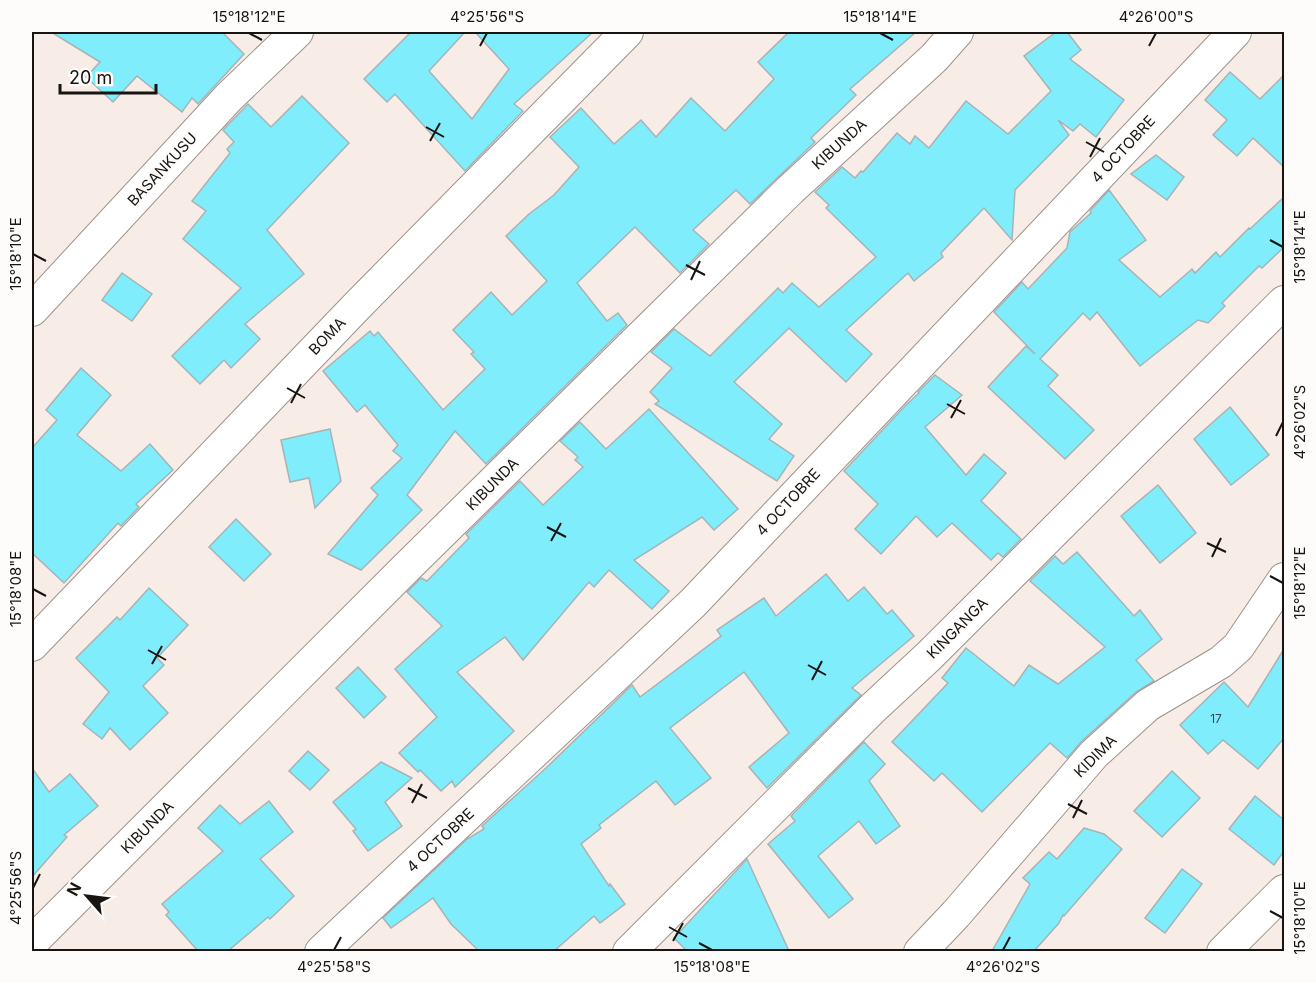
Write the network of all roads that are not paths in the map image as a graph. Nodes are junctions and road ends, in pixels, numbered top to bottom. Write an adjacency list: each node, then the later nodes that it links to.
1 (297, 32): 6 (street, BASANKUSU)
2 (627, 32): 8 (street, BOMA)
3 (957, 32): 10 (street, KIBUNDA)
4 (1235, 32): 11 (street, 4 OCTOBRE)
5 (1284, 302): 12 (street, KINGANGA)
6 (32, 310)
7 (1284, 579): 13 (street, KIDIMA)
8 (32, 645)
9 (1284, 891): 14 (street)
10 (32, 942)
11 (321, 951)
12 (629, 951)
13 (920, 951)
14 (1222, 951)

